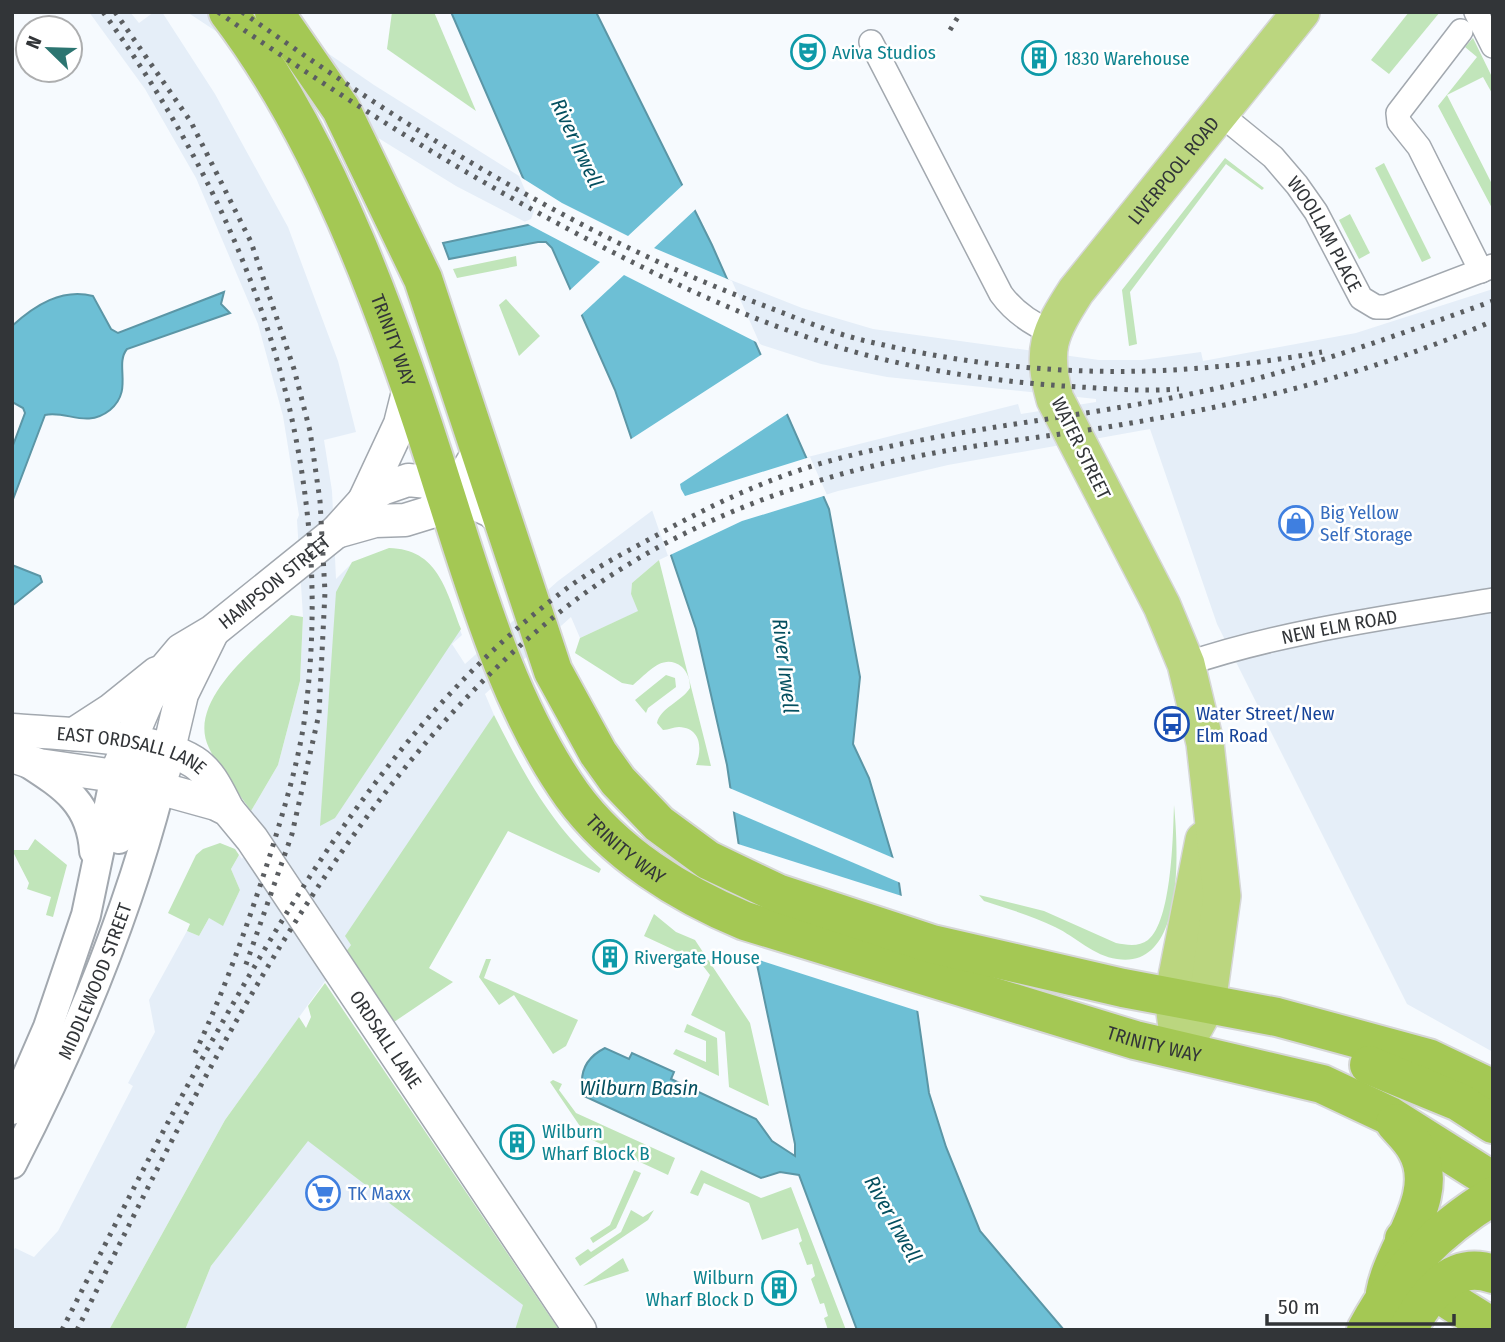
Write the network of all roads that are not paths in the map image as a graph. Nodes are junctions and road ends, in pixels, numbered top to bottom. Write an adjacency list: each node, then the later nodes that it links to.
1 (228, 12): 11 (highway, TRINITY WAY)
2 (274, 12): 12 (highway, TRINITY WAY)
3 (1301, 12): 8 (main road, LIVERPOOL ROAD)
4 (1476, 12): 7 (street)
5 (1461, 31): 9 (street, WOOLLAM PLACE)
6 (871, 42): 10 (street)
7 (1493, 46)
8 (1219, 113): 9 (street, WOOLLAM PLACE); 10 (main road, LIVERPOOL ROAD)
9 (1487, 269)
10 (1051, 332): 22 (main road, WATER STREET)
11 (409, 388): 13 (highway, TRINITY WAY); 14 (main road)
12 (480, 449): 13 (main road, HAMPSON STREET); 16 (highway, TRINITY WAY)
13 (445, 492): 14 (main road, HAMPSON STREET); 15 (main road, HAMPSON STREET); 16 (main road, HAMPSON STREET); 18 (highway, TRINITY WAY)
14 (364, 501): 17 (main road, HAMPSON STREET)
15 (405, 520): 17 (main road, HAMPSON STREET); 18 (main road)
16 (504, 523): 34 (highway, TRINITY WAY)
17 (336, 532): 20 (main road, HAMPSON STREET)
18 (464, 558): 34 (highway, TRINITY WAY)
19 (1493, 600): 22 (street, NEW ELM ROAD)
20 (213, 631): 21 (main road, HAMPSON STREET); 26 (main road, HAMPSON STREET)
21 (171, 662): 24 (main road); 25 (main road, HAMPSON STREET)
22 (1186, 664): 35 (main road, WATER STREET)
23 (12, 730): 24 (main road, EAST ORDSALL LANE)
24 (74, 734): 25 (main road, EAST ORDSALL LANE)
25 (129, 742): 26 (main road, EAST ORDSALL LANE); 28 (main road, HAMPSON STREET)
26 (169, 751): 28 (main road, HAMPSON STREET); 30 (main road, EAST ORDSALL LANE)
27 (19, 758): 28 (main road, EAST ORDSALL LANE); 32 (street)
28 (137, 782): 29 (main road); 31 (street, MIDDLEWOOD STREET); 32 (street, MIDDLEWOOD STREET); 33 (street)
29 (196, 799): 30 (main road); 31 (street)
30 (228, 810): 50 (main road, ORDSALL LANE)
31 (150, 830): 42 (street, MIDDLEWOOD STREET)
32 (95, 868): 33 (street, MIDDLEWOOD STREET)
33 (86, 915): 39 (street, MIDDLEWOOD STREET)
34 (993, 979): 35 (highway, TRINITY WAY); 37 (highway, TRINITY WAY)
35 (1190, 1001): 36 (highway, TRINITY WAY); 37 (main road, WATER STREET)
36 (1316, 1028): 38 (highway, TRINITY WAY); 41 (highway)
37 (1181, 1051): 40 (highway, TRINITY WAY)
38 (1493, 1089)
39 (12, 1110)
40 (1390, 1116): 44 (highway, TRINITY WAY); 46 (highway)
41 (1493, 1124)
42 (19, 1134): 43 (street, MIDDLEWOOD STREET)
43 (12, 1164)
44 (1493, 1181)
45 (1493, 1196): 46 (highway)
46 (1408, 1249): 48 (highway); 51 (highway)
47 (1493, 1275): 48 (highway)
48 (1435, 1290): 49 (highway); 52 (highway)
49 (1493, 1328)
50 (580, 1330)
51 (1366, 1330)
52 (1407, 1330)

